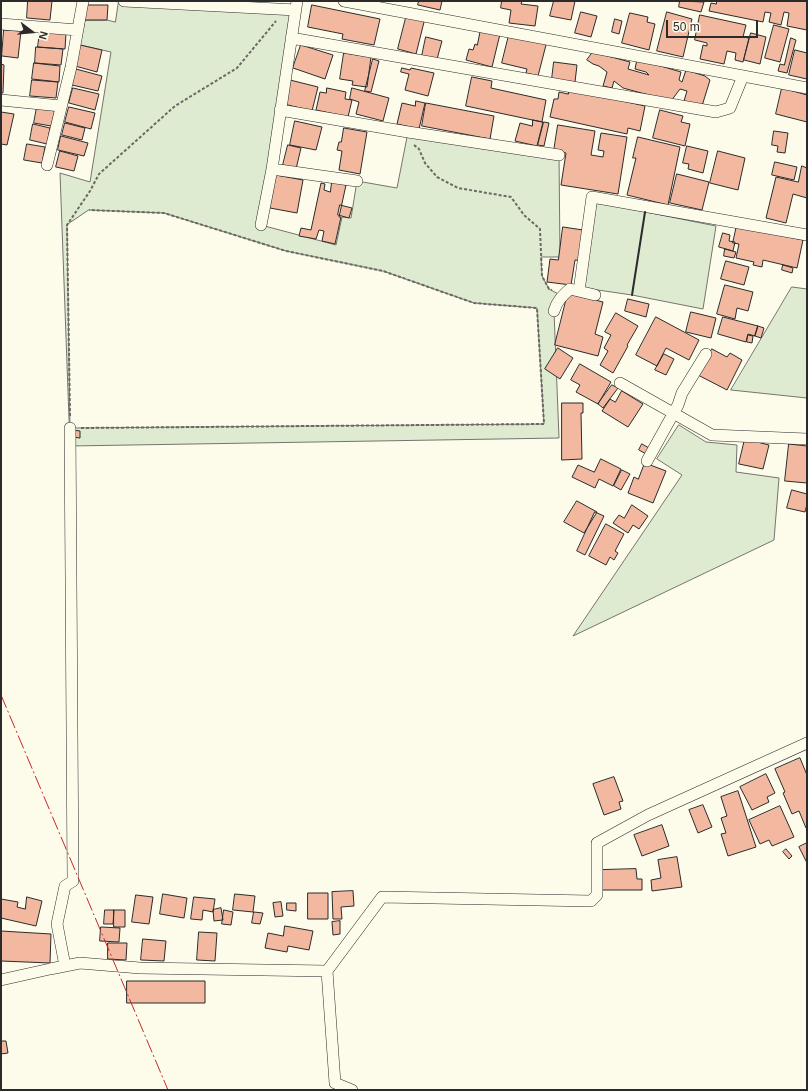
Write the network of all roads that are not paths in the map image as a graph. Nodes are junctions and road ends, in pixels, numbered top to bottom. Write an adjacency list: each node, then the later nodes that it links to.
1 (83, 1): 6 (street)
2 (124, 1): 4 (street)
3 (344, 1): 8 (street)
4 (297, 6): 7 (street)
5 (1, 24): 6 (street)
6 (78, 30): 11 (street)
7 (292, 38): 8 (street); 12 (street)
8 (743, 76): 9 (street)
9 (807, 88)
10 (1, 100): 11 (street)
11 (61, 106): 14 (street)
12 (280, 110): 13 (street); 15 (street)
13 (559, 155)
14 (47, 165)
15 (272, 169): 16 (street); 17 (street)
16 (357, 181)
17 (261, 225)
18 (807, 235): 19 (street)
19 (579, 291): 20 (street); 21 (street)
20 (595, 295)
21 (554, 311)
22 (706, 354): 24 (street)
23 (620, 383): 24 (street)
24 (674, 413): 26 (street); 27 (street)
25 (70, 428): 29 (street)
26 (807, 439)
27 (647, 461)
28 (807, 743): 30 (street)
29 (65, 966): 30 (street); 31 (street)
30 (327, 971): 32 (street)
31 (1, 980)
32 (352, 1090)

